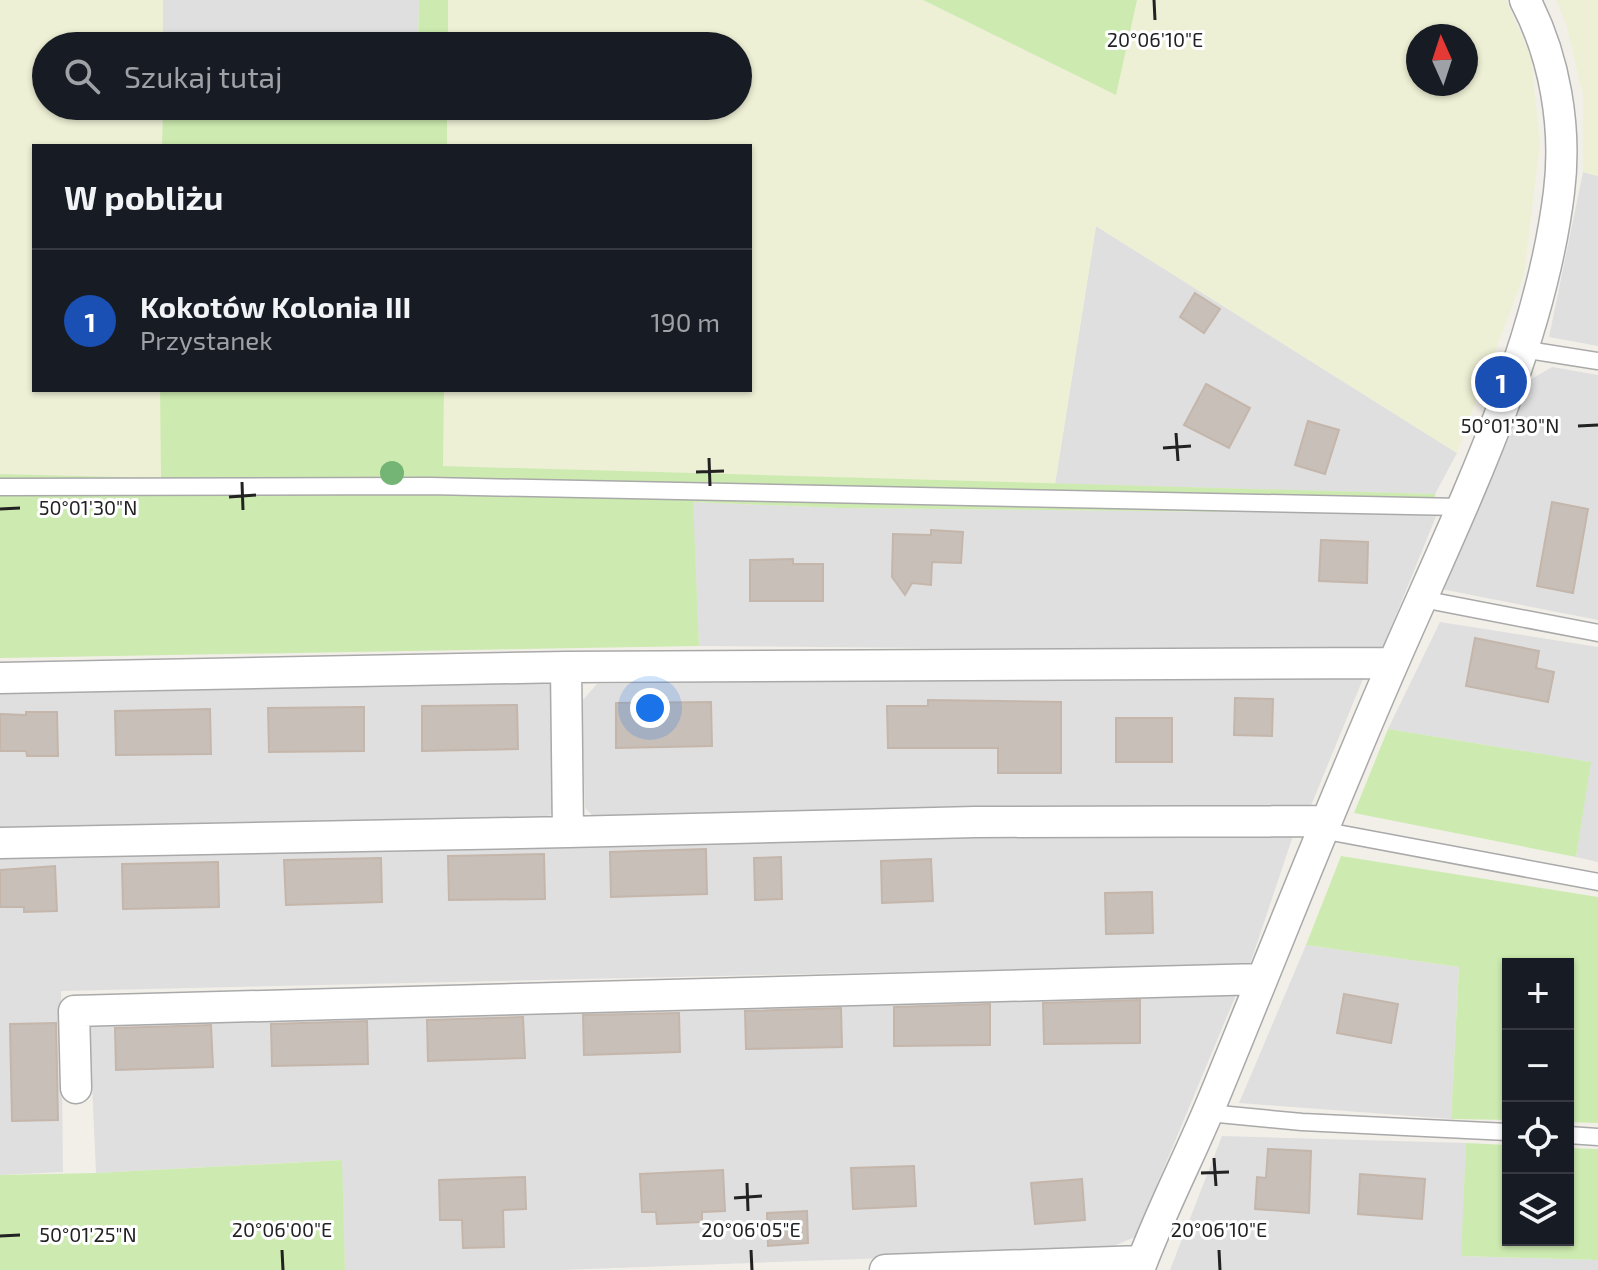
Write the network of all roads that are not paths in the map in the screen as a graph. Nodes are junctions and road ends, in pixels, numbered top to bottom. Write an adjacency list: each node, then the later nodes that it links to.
1 (1525, 0): 2 (street)
2 (1522, 349): 3 (lane); 5 (street)
3 (1598, 361)
4 (0, 487): 5 (lane)
5 (1460, 507): 6 (street)
6 (1422, 599): 7 (lane); 8 (street)
7 (1598, 633)
8 (1393, 663): 9 (street); 11 (street)
9 (566, 667): 10 (street); 12 (street)
10 (0, 678)
11 (1324, 826): 12 (street); 14 (lane); 15 (street)
12 (568, 832): 13 (street)
13 (0, 843)
14 (1598, 882)
15 (1262, 979): 16 (street); 17 (street)
16 (76, 1088)
17 (1208, 1113): 18 (lane); 21 (street)
18 (1502, 1132)
19 (1574, 1135): 20 (lane)
20 (1598, 1137)
21 (1140, 1265): 22 (street)
22 (885, 1270)

